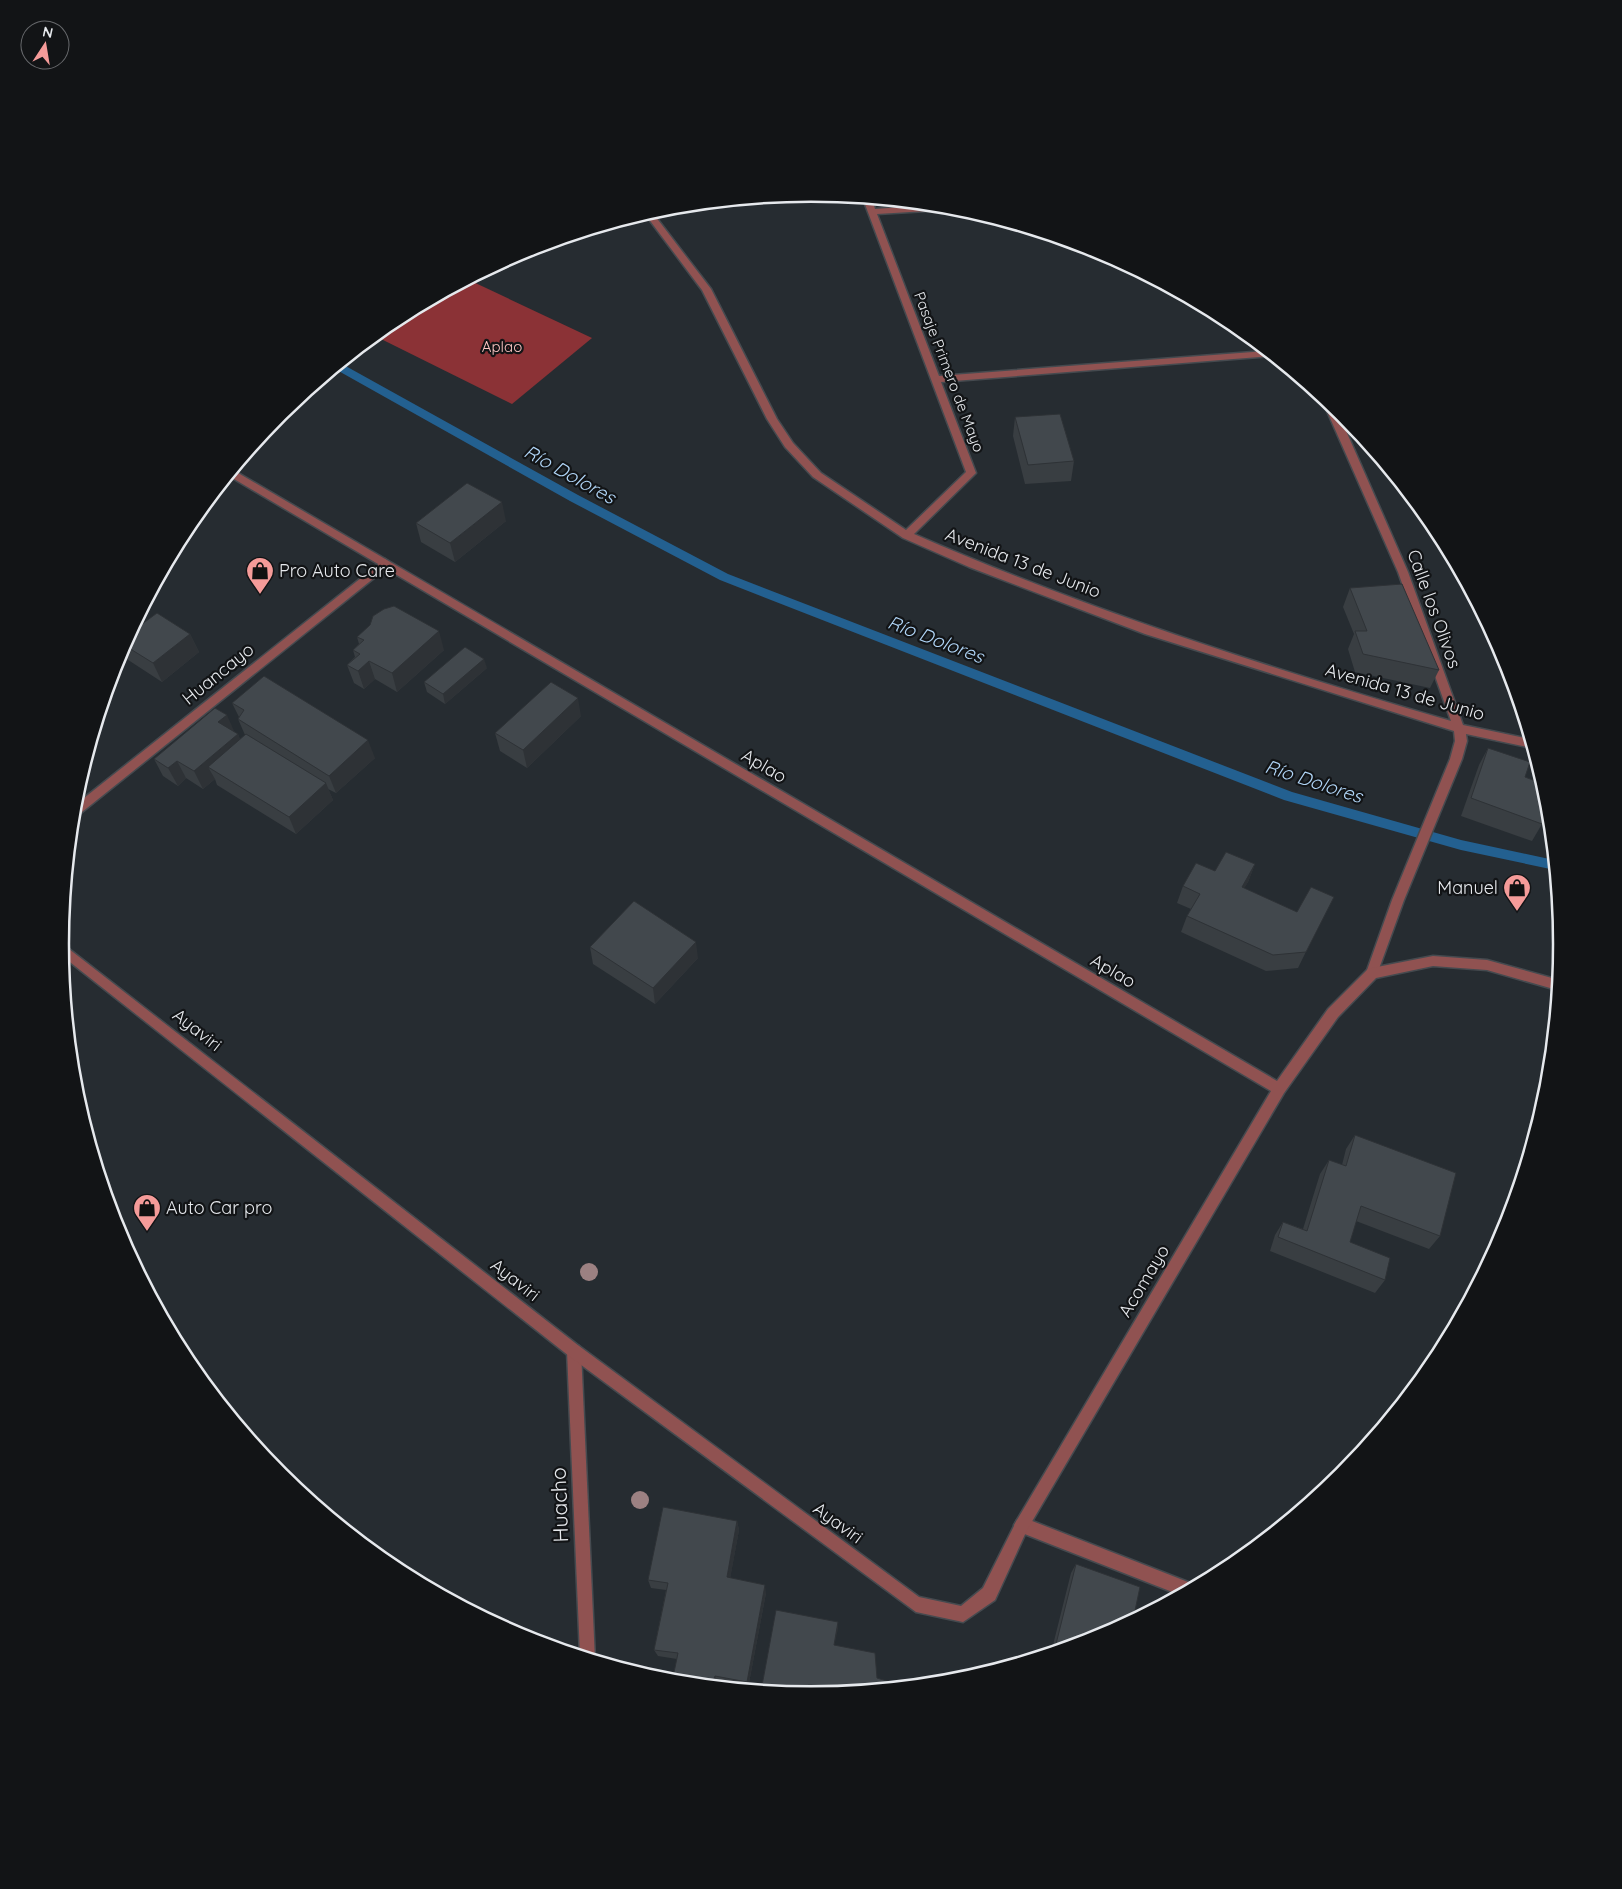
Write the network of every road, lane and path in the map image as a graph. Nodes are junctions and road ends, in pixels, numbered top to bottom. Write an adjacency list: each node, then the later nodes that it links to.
1 (869, 205): 3 (street, Pasaje Primero de Mayo)
2 (910, 209): 3 (street)
3 (872, 212): 6 (street, Pasaje Primero de Mayo)
4 (654, 220): 9 (street, Avenida 13 de Junio)
5 (1261, 355): 6 (street)
6 (935, 379): 9 (street, Pasaje Primero de Mayo)
7 (1336, 420): 11 (street, Calle los Olivos)
8 (236, 476): 10 (street, Aplao)
9 (907, 535): 11 (street, Avenida 13 de Junio)
10 (385, 563): 13 (street, Huancayo); 17 (street, Aplao)
11 (1459, 728): 12 (street, Avenida 13 de Junio); 15 (street, Calle los Olivos)
12 (1525, 743)
13 (82, 806)
14 (69, 953): 18 (street, Ayaviri)
15 (1372, 974): 16 (street); 17 (street, Acomayo)
16 (1552, 983)
17 (1279, 1089): 19 (street, Acomayo)
18 (574, 1351): 21 (street, Ayaviri); 22 (street, Huacho)
19 (1022, 1525): 20 (street); 21 (street, Acomayo)
20 (1181, 1587)
21 (963, 1614)
22 (588, 1652)

